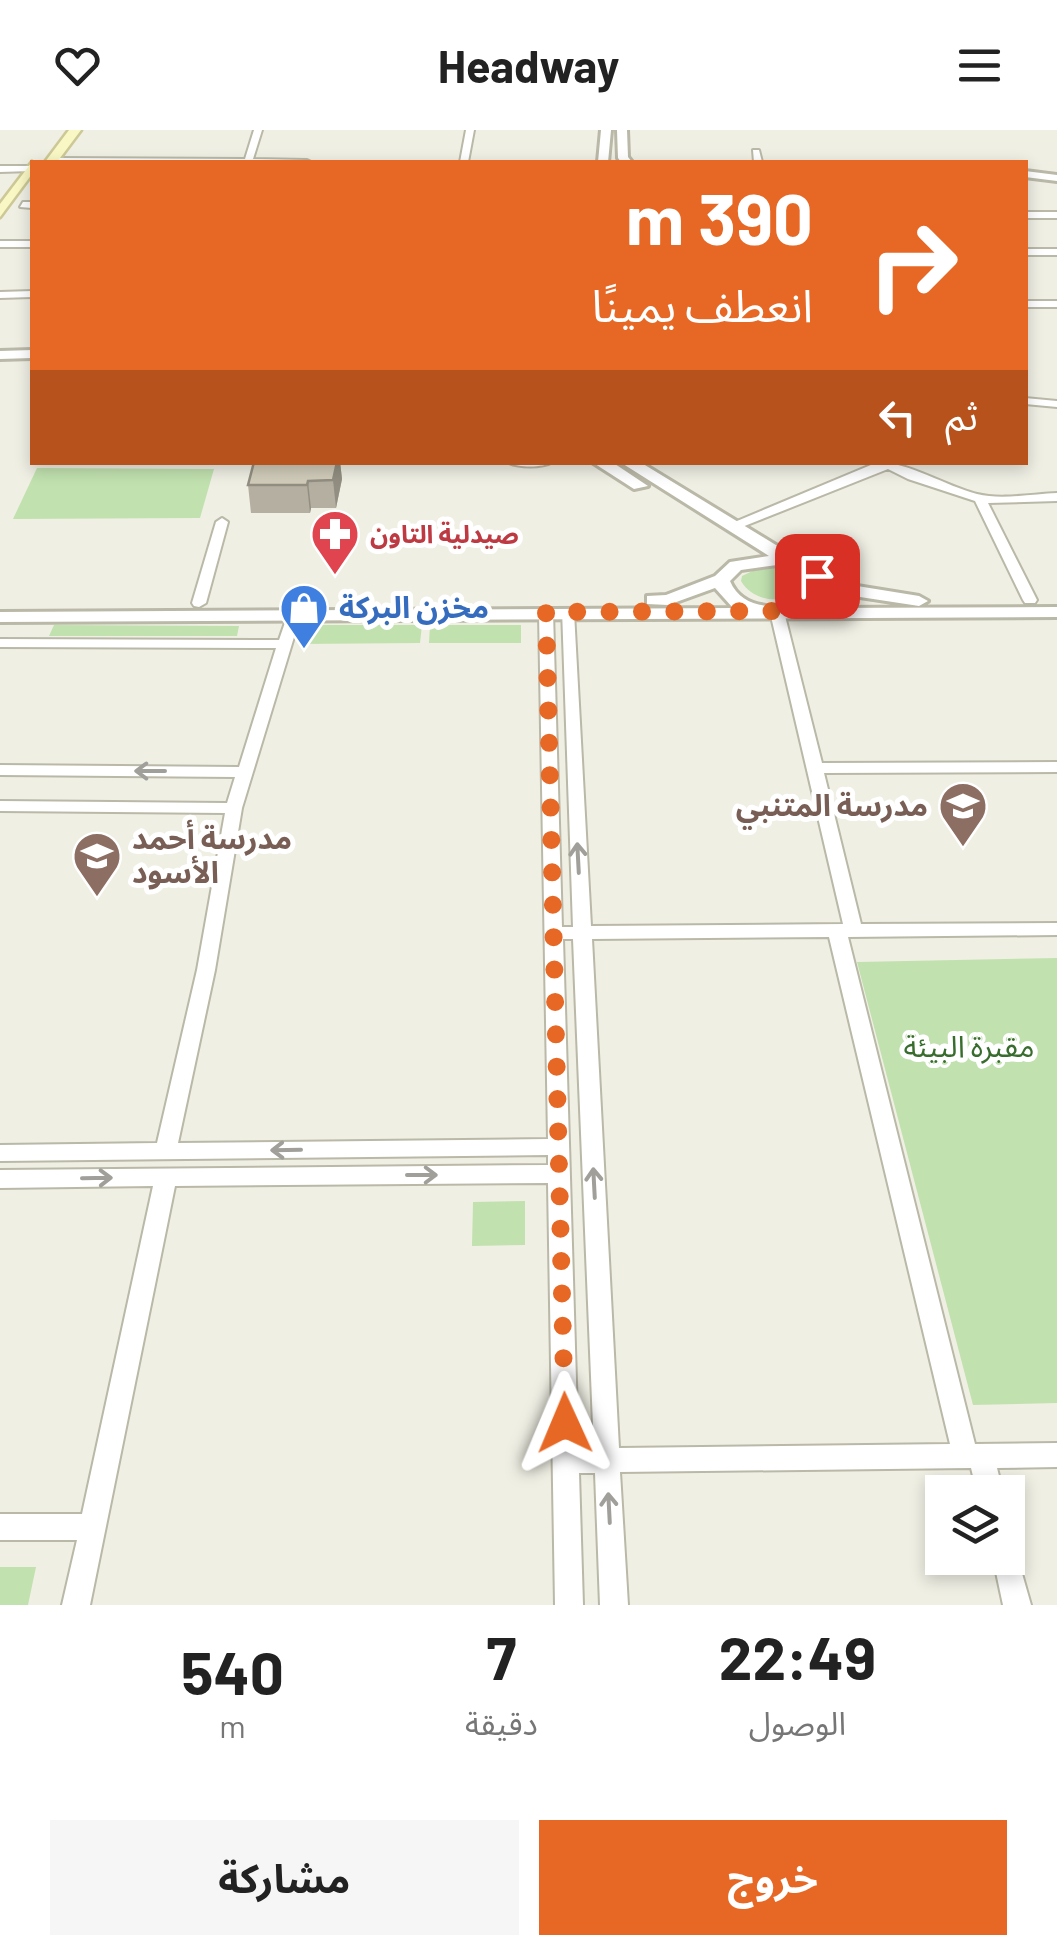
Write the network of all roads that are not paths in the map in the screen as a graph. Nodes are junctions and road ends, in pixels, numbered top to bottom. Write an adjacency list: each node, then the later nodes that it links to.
1 (58, 130): 7 (main road)
2 (75, 130): 8 (main road)
3 (258, 130): 9 (street)
4 (470, 130): 10 (street)
5 (606, 130): 11 (street)
6 (622, 130): 12 (street)
7 (38, 160)
8 (53, 160)
9 (249, 160)
10 (464, 160)
11 (603, 160)
12 (625, 160)
13 (30, 167): 14 (street)
14 (0, 169)
15 (30, 171): 19 (main road)
16 (1028, 176): 17 (street)
17 (1057, 180)
18 (28, 205): 22 (main road)
19 (0, 213)
20 (1028, 215): 21 (street)
21 (1057, 216)
22 (0, 236)
23 (0, 244): 24 (street)
24 (30, 244)
25 (1028, 252): 26 (street)
26 (1057, 252)
27 (30, 294): 28 (street)
28 (0, 295)
29 (1028, 304): 30 (street)
30 (1056, 305)
31 (0, 351): 32 (street)
32 (30, 351)
33 (1028, 401): 34 (street)
34 (1057, 404)
35 (605, 465): 44 (street)
36 (633, 465): 42 (street)
37 (881, 465): 42 (street)
38 (891, 465): 40 (street)
39 (1057, 498): 40 (street)
40 (980, 499): 47 (street)
41 (222, 522): 49 (street)
42 (732, 526): 43 (street)
43 (793, 564): 44 (street); 45 (street)
44 (736, 566): 46 (street)
45 (817, 576): 47 (street); 52 (street)
46 (722, 580): 49 (street); 52 (street)
47 (1030, 600): 48 (street)
48 (1057, 600)
49 (200, 603): 50 (street)
50 (0, 605)
51 (556, 612): 52 (street); 54 (street); 68 (street); 69 (street, one-way to 51)
52 (777, 612): 53 (street); 61 (street)
53 (1057, 612)
54 (294, 614): 56 (street); 59 (street)
55 (0, 616): 56 (street)
56 (41, 616): 58 (street)
57 (0, 643): 58 (street)
58 (30, 643): 59 (street)
59 (287, 644): 63 (street)
60 (1057, 767): 61 (street)
61 (814, 768): 67 (street)
62 (0, 770): 63 (street, one-way to 62)
63 (247, 772): 65 (street)
64 (0, 806): 65 (street)
65 (234, 808): 71 (street)
66 (1057, 929): 67 (street)
67 (846, 931): 69 (street); 77 (street)
68 (554, 933): 69 (street); 70 (street)
69 (582, 933): 79 (street, one-way to 69)
70 (558, 1148): 71 (street, one-way to 71); 73 (street)
71 (166, 1151): 72 (street)
72 (0, 1153)
73 (559, 1174): 74 (street, one-way to 73); 78 (street)
74 (166, 1178): 75 (street, one-way to 74); 82 (street)
75 (0, 1179)
76 (1057, 1455): 77 (street)
77 (973, 1456): 79 (street); 80 (street)
78 (566, 1461): 79 (street); 85 (street)
79 (607, 1461): 86 (street, one-way to 79)
80 (982, 1475)
81 (0, 1527): 82 (street)
82 (93, 1527): 84 (street)
83 (1010, 1575): 87 (street)
84 (76, 1605)
85 (569, 1605)
86 (614, 1605)
87 (1017, 1605)

